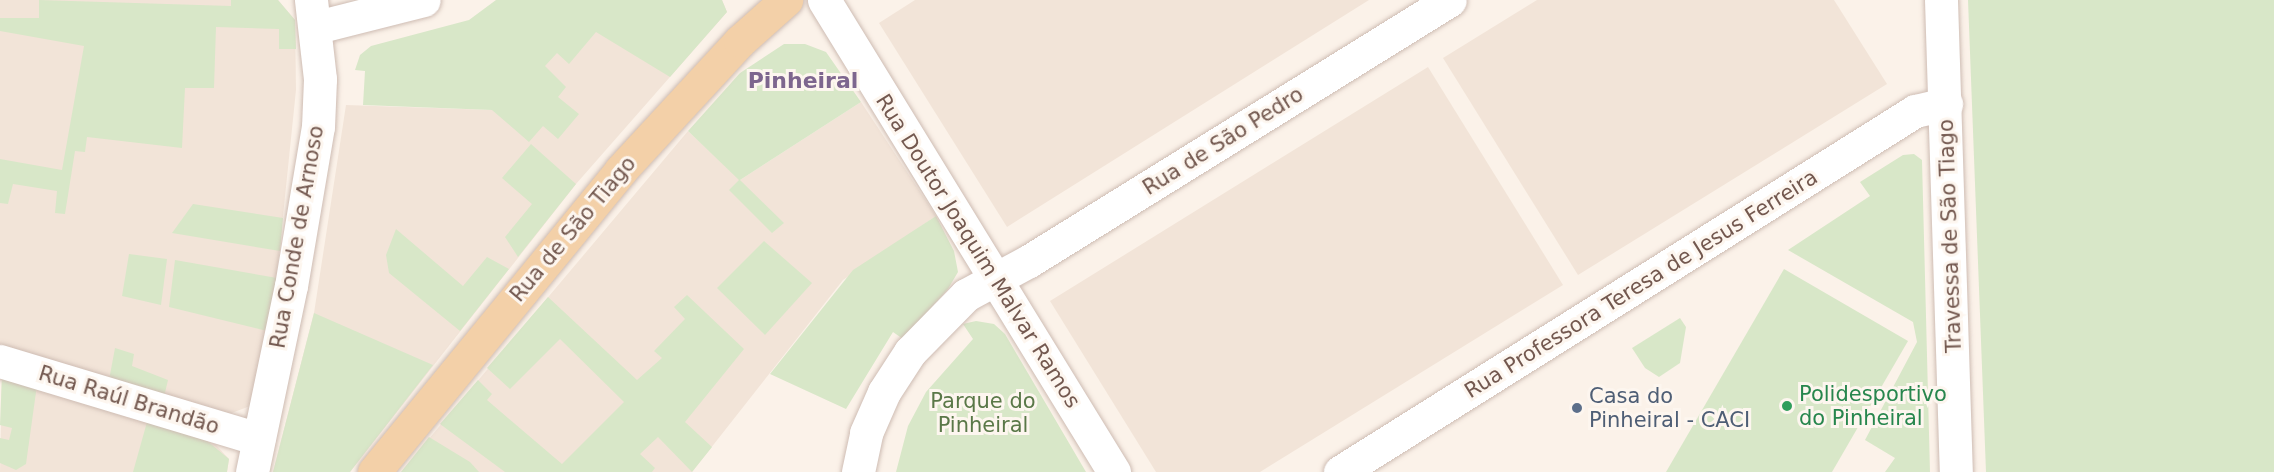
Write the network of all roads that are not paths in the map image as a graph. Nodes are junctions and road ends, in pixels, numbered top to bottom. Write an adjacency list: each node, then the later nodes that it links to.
1 (424, 0): 6 (street)
2 (786, 0): 12 (main road, Rua de São Tiago)
3 (824, 0): 8 (street, Rua Doutor Joaquim Malvar Ramos)
4 (1450, 0): 8 (street, Rua de São Pedro)
5 (1941, 0): 7 (street, Travessa de São Tiago)
6 (314, 14): 10 (street, Rua Conde de Arnoso)
7 (1946, 104): 15 (street, Rua Professora Teresa de Jesus Ferreira); 16 (street, Travessa de São Tiago)
8 (995, 279): 13 (street, Rua de São Pedro); 14 (street, Rua Doutor Joaquim Malvar Ramos)
9 (0, 361): 10 (street, Rua Raúl Brandão)
10 (259, 439): 11 (street, Rua Conde de Arnoso)
11 (252, 472)
12 (374, 472)
13 (858, 472)
14 (1114, 472)
15 (1340, 472)
16 (1956, 472)

